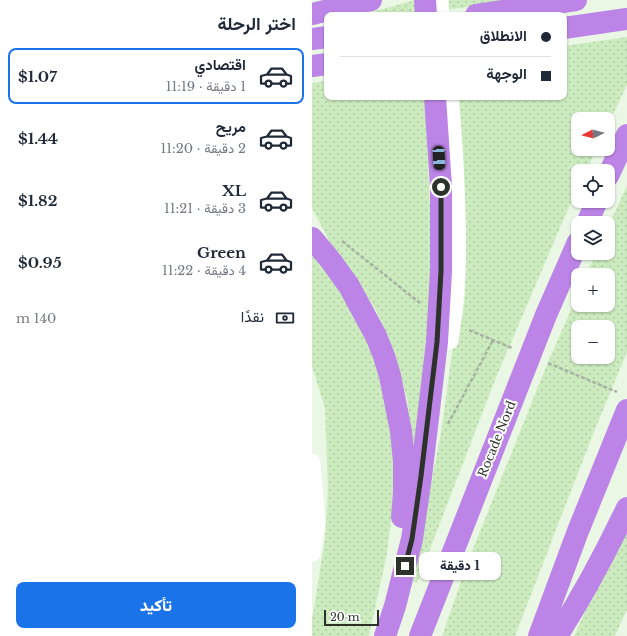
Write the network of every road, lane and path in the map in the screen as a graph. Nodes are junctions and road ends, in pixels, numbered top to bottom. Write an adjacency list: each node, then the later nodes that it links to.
1 (371, 0): 8 (highway)
2 (425, 0): 5 (highway)
3 (440, 0): 6 (street)
4 (576, 0): 7 (highway)
5 (426, 12)
6 (442, 12)
7 (496, 12)
8 (312, 14)
9 (627, 19): 10 (highway)
10 (567, 28)
11 (324, 37): 12 (highway)
12 (312, 39)
13 (324, 64): 14 (highway)
14 (312, 66)
15 (440, 100): 20 (highway)
16 (627, 135): 17 (highway)
17 (614, 164)
18 (312, 238): 20 (path); 30 (highway)
19 (571, 258): 31 (highway, Rocade Nord)
20 (449, 322): 21 (path); 22 (street); 30 (highway)
21 (493, 340): 23 (path); 26 (path)
22 (450, 341)
23 (514, 349)
24 (542, 361): 25 (path)
25 (624, 402): 32 (highway)
26 (449, 424)
27 (312, 462): 29 (street)
28 (627, 508): 33 (highway)
29 (312, 553)
30 (384, 636)
31 (420, 636)
32 (539, 636)
33 (557, 636)

